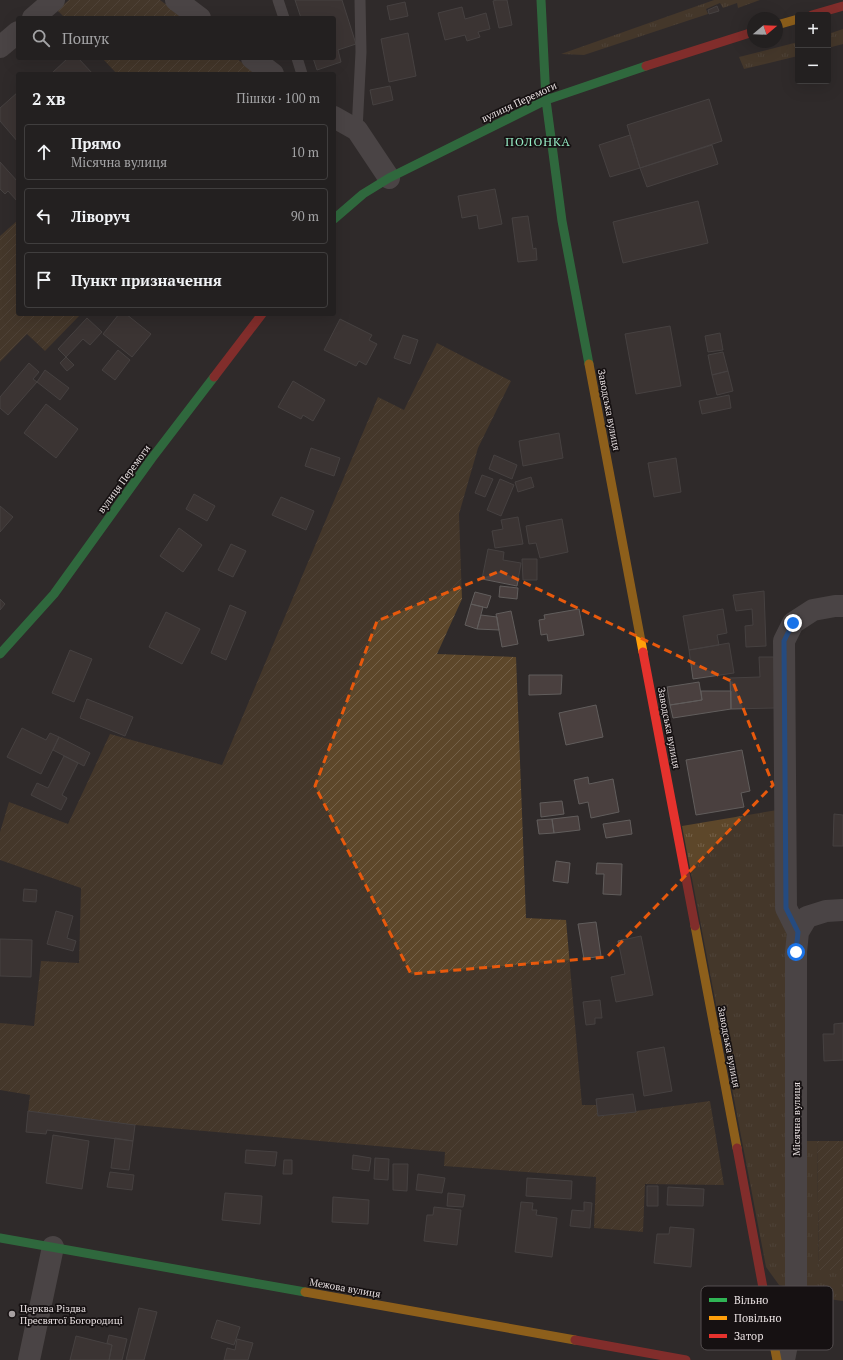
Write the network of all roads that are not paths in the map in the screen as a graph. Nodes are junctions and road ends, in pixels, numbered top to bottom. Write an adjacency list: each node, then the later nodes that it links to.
1 (54, 0): 8 (street)
2 (176, 0): 9 (street)
3 (278, 0): 10 (lane)
4 (360, 0): 22 (lane)
5 (541, 0): 20 (street, Заводська вулиця)
6 (843, 6): 7 (street)
7 (822, 12)
8 (35, 16)
9 (197, 16)
10 (283, 16)
11 (795, 20): 12 (street)
12 (783, 23)
13 (16, 34): 15 (street)
14 (747, 34): 20 (street, вулиця Перемоги)
15 (0, 48)
16 (255, 60): 18 (street)
17 (298, 60): 19 (lane)
18 (270, 72)
19 (301, 72)
20 (546, 100): 23 (street, вулиця Перемоги); 32 (street, Заводська вулиця)
21 (336, 117): 22 (street)
22 (357, 130): 23 (street)
23 (389, 178): 24 (street, вулиця Перемоги)
24 (336, 217)
25 (260, 316): 27 (street, вулиця Перемоги)
26 (843, 606): 29 (street)
27 (0, 654)
28 (843, 910): 29 (street)
29 (798, 932): 33 (street, Місячна вулиця)
30 (0, 1238): 31 (street, Межова вулиця)
31 (53, 1247): 36 (street); 37 (street, Межова вулиця)
32 (764, 1286)
33 (796, 1286)
34 (776, 1350): 38 (street, Заводська вулиця)
35 (786, 1350): 39 (street, Місячна вулиця)
36 (30, 1360)
37 (686, 1360)
38 (778, 1360)
39 (784, 1360)

